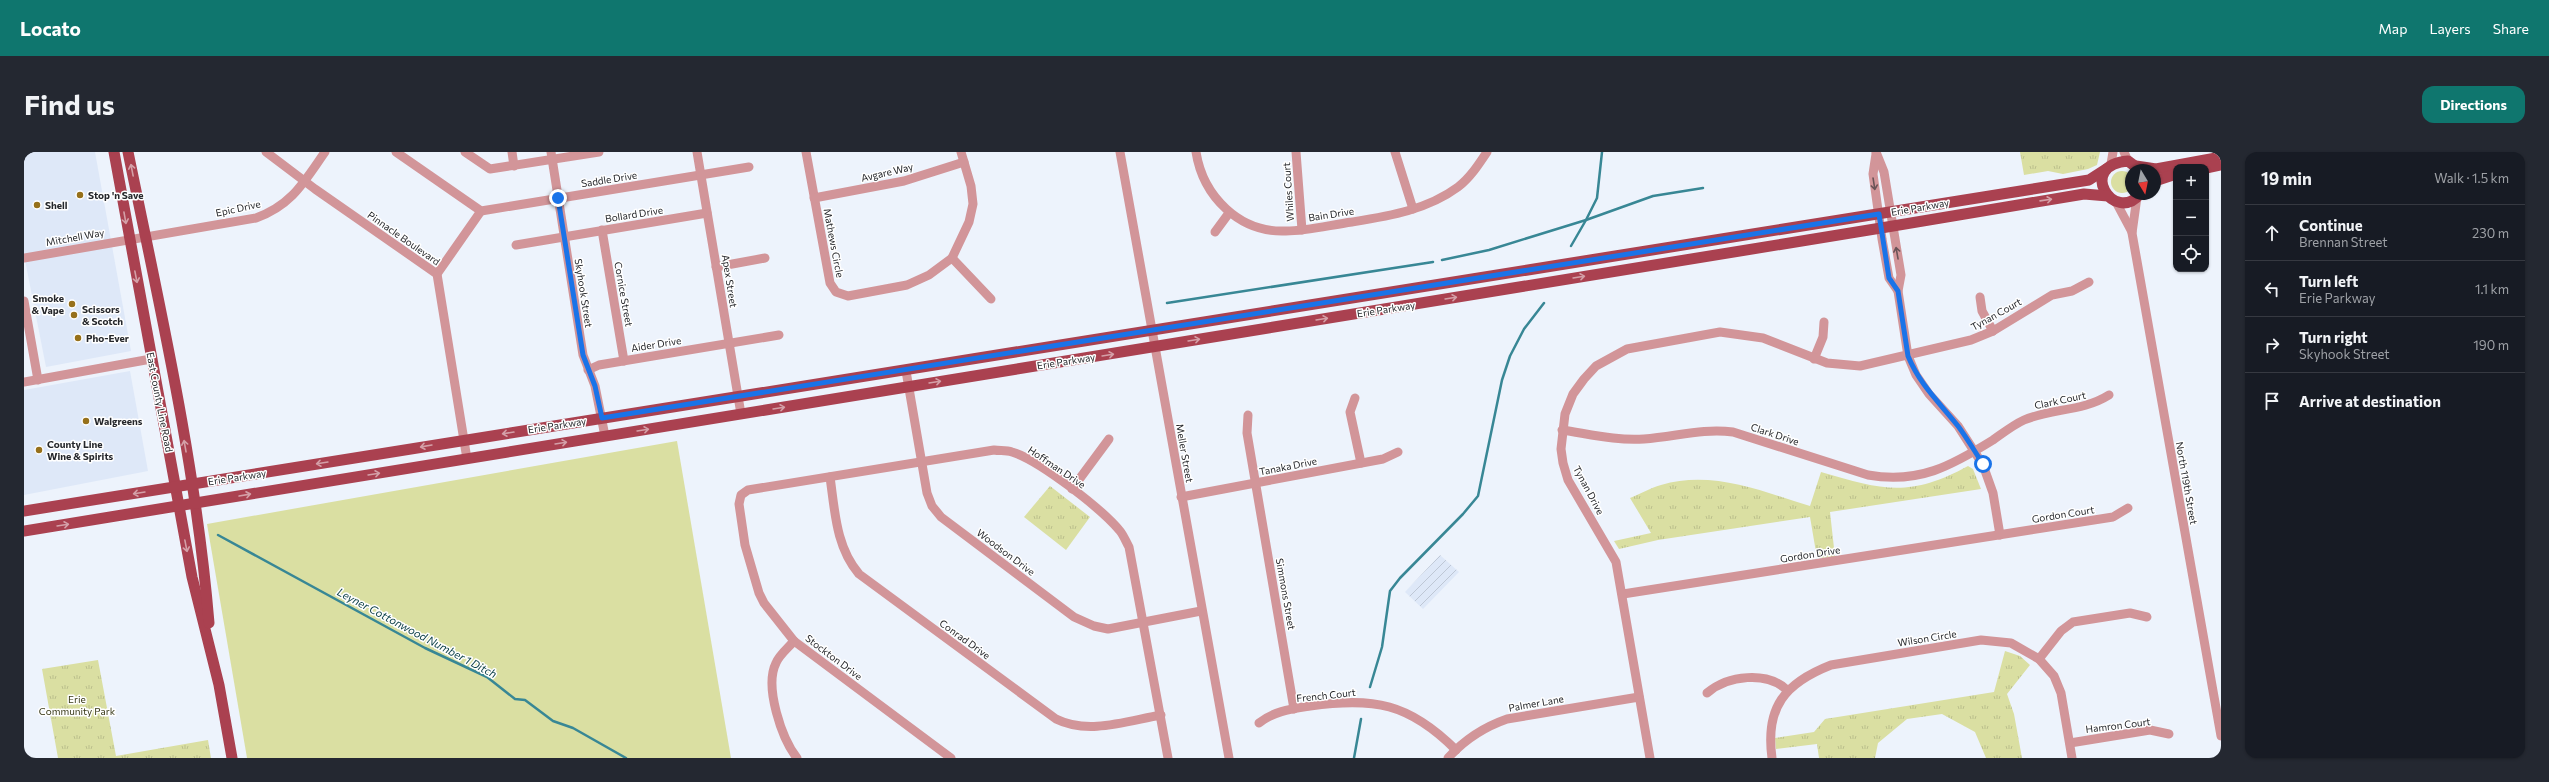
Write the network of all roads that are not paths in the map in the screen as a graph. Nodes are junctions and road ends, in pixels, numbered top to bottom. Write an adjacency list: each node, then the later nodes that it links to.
1 (114, 152): 52 (main road, East County Line Road, one-way to 52)
2 (128, 152): 50 (main road, East County Line Road, one-way to 2)
3 (324, 152): 32 (street, Epic Drive)
4 (396, 152): 39 (street)
5 (465, 152): 25 (street)
6 (512, 152): 25 (street)
7 (599, 152): 17 (street)
8 (697, 152): 29 (street, Apex Street)
9 (806, 152): 34 (street, Mathews Circle)
10 (960, 152): 22 (street, Mathews Circle)
11 (1120, 152): 66 (street, Meller Street)
12 (1196, 152): 42 (street, Bain Drive)
13 (1296, 152): 47 (street, Whiles Court)
14 (1395, 152): 38 (street)
15 (1488, 152): 38 (street, Bain Drive)
16 (2113, 152): 27 (street)
17 (589, 153): 20 (street)
18 (1876, 153): 40 (street); 43 (street, one-way to 43)
19 (272, 154): 32 (street, Pinnacle Boulevard)
20 (551, 156): 25 (street); 33 (street, Skyhook Street)
21 (2221, 157): 23 (main road)
22 (964, 162): 34 (street, Avgare Way); 56 (street, Mathews Circle)
23 (2132, 162): 27 (main road)
24 (2221, 165): 28 (main road)
25 (514, 166)
26 (749, 167): 29 (street, Saddle Drive)
27 (2108, 167): 35 (main road); 40 (main road, Erie Parkway)
28 (2209, 167)
29 (701, 175): 33 (street, Saddle Drive); 41 (street, Apex Street)
30 (2173, 175): 31 (main road)
31 (2161, 179)
32 (304, 182): 50 (street, Epic Drive); 58 (street, Pinnacle Boulevard)
33 (558, 198): 39 (street, Saddle Drive); 51 (street, Skyhook Street)
34 (814, 198): 56 (street, Mathews Circle)
35 (2112, 199): 36 (main road, Erie Parkway); 44 (main road, Erie Parkway, one-way to 35); 49 (street, North 119th Street)
36 (2131, 200)
37 (2138, 200): 49 (street, North 119th Street)
38 (1413, 209): 47 (street, Bain Drive)
39 (481, 211): 58 (street)
40 (1890, 212): 43 (main road, Erie Parkway); 44 (street)
41 (707, 213): 46 (street, Bollard Drive); 57 (street, Apex Street)
42 (1229, 213): 47 (street, Bain Drive); 48 (street)
43 (1879, 214): 45 (street); 66 (main road, Erie Parkway)
44 (1893, 226): 45 (main road, Erie Parkway); 60 (street, one-way to 44)
45 (1881, 228): 60 (street); 69 (main road, Erie Parkway, one-way to 45)
46 (602, 230): 51 (street, Bollard Drive); 73 (street, Cornice Street)
47 (1302, 230)
48 (1215, 232)
49 (2132, 233): 121 (street, North 119th Street)
50 (145, 236): 52 (street, Epic Drive); 96 (main road, East County Line Road, one-way to 50)
51 (564, 237): 53 (street, Bollard Drive); 74 (street, Skyhook Street)
52 (129, 239): 54 (street, Mitchell Way); 71 (main road, East County Line Road, one-way to 71)
53 (516, 245)
54 (24, 258)
55 (765, 258): 57 (street)
56 (952, 258): 62 (street)
57 (716, 267): 68 (street, Apex Street)
58 (437, 274): 87 (street, Pinnacle Boulevard)
59 (2089, 282): 65 (street, Tynan Court)
60 (1898, 291): 70 (street)
61 (1980, 296): 65 (street)
62 (991, 299)
63 (24, 301): 76 (street)
64 (1824, 322): 72 (street)
65 (1993, 331): 70 (street, Tynan Court)
66 (1153, 332): 69 (street, Meller Street); 75 (main road, Erie Parkway)
67 (779, 335): 68 (street, Aider Drive)
68 (729, 344): 73 (street, Aider Drive); 80 (street, Apex Street)
69 (1156, 347): 78 (main road, Erie Parkway, one-way to 69); 100 (street, Meller Street)
70 (1908, 356): 72 (street, Tynan Drive); 89 (street)
71 (152, 359): 76 (street); 97 (main road, East County Line Road)
72 (1814, 359): 85 (street, Tynan Drive)
73 (624, 361): 74 (street, Aider Drive)
74 (588, 370): 84 (street, Skyhook Street)
75 (906, 372): 78 (street, Woodson Drive); 80 (main road, Erie Parkway)
76 (38, 380): 77 (street)
77 (24, 382)
78 (909, 386): 82 (main road, Erie Parkway, one-way to 78); 92 (street, Woodson Drive)
79 (2109, 395): 89 (street, Clark Court)
80 (738, 398): 82 (street, Apex Street); 84 (main road, Erie Parkway)
81 (1355, 398): 93 (street)
82 (741, 414): 86 (main road, Erie Parkway, one-way to 82)
83 (1248, 415): 95 (street, Simmons Street)
84 (602, 418): 86 (street, Skyhook Street); 87 (main road, Erie Parkway, one-way to 87)
85 (1562, 430): 89 (street, Clark Drive); 107 (street, Tynan Drive)
86 (605, 436): 91 (main road, Erie Parkway, one-way to 86)
87 (464, 439): 91 (street, Pinnacle Boulevard); 96 (main road, Erie Parkway, one-way to 96)
88 (1109, 440): 98 (street)
89 (1974, 451): 106 (street)
90 (1398, 452): 93 (street, Tanaka Drive)
91 (467, 459): 101 (main road, Erie Parkway, one-way to 91)
92 (922, 462): 94 (street, Hoffman Drive); 98 (street, Hoffman Drive); 110 (street, Woodson Drive)
93 (1361, 463): 95 (street, Tanaka Drive)
94 (830, 477): 99 (street, Hoffman Drive); 118 (street, Conrad Drive)
95 (1255, 483): 100 (street, Tanaka Drive); 117 (street, Simmons Street)
96 (192, 485): 97 (main road, Erie Parkway); 101 (main road, East County Line Road)
97 (176, 488): 102 (main road, East County Line Road); 104 (main road, Erie Parkway, one-way to 104)
98 (1072, 489): 110 (street, Hoffman Drive)
99 (741, 495): 111 (street, Stockton Drive)
100 (1181, 497): 108 (street, Meller Street)
101 (194, 504): 102 (main road, Erie Parkway); 112 (main road, East County Line Road)
102 (179, 507): 105 (main road, Erie Parkway, one-way to 102); 112 (main road, East County Line Road, one-way to 112)
103 (2128, 508): 106 (street, Gordon Court)
104 (24, 511)
105 (24, 531)
106 (2000, 535): 107 (street, Gordon Drive)
107 (1623, 594): 116 (street, Tynan Drive)
108 (1201, 611): 110 (street, Woodson Drive); 128 (street, Meller Street)
109 (2147, 617): 113 (street)
110 (1144, 623): 118 (street, Hoffman Drive)
111 (794, 641): 125 (street); 126 (street, Stockton Drive)
112 (211, 652): 124 (main road, East County Line Road)
113 (2039, 659): 114 (street, Wilson Circle); 122 (street, Wilson Circle)
114 (1787, 690): 115 (street); 131 (street, Wilson Circle)
115 (1707, 693)
116 (1639, 696): 123 (street, Palmer Lane); 130 (street, Tynan Drive)
117 (1294, 709): 119 (street, French Court); 123 (street, French Court)
118 (1161, 715): 127 (street, Hoffman Drive)
119 (1259, 723)
120 (2169, 734): 122 (street, Hamron Court)
121 (2221, 736)
122 (2070, 743): 132 (street, Wilson Circle)
123 (1456, 750): 129 (street, Palmer Lane)
124 (232, 758)
125 (797, 758)
126 (951, 758)
127 (1168, 758)
128 (1229, 758)
129 (1448, 758)
130 (1650, 758)
131 (1772, 758)
132 (2072, 758)

